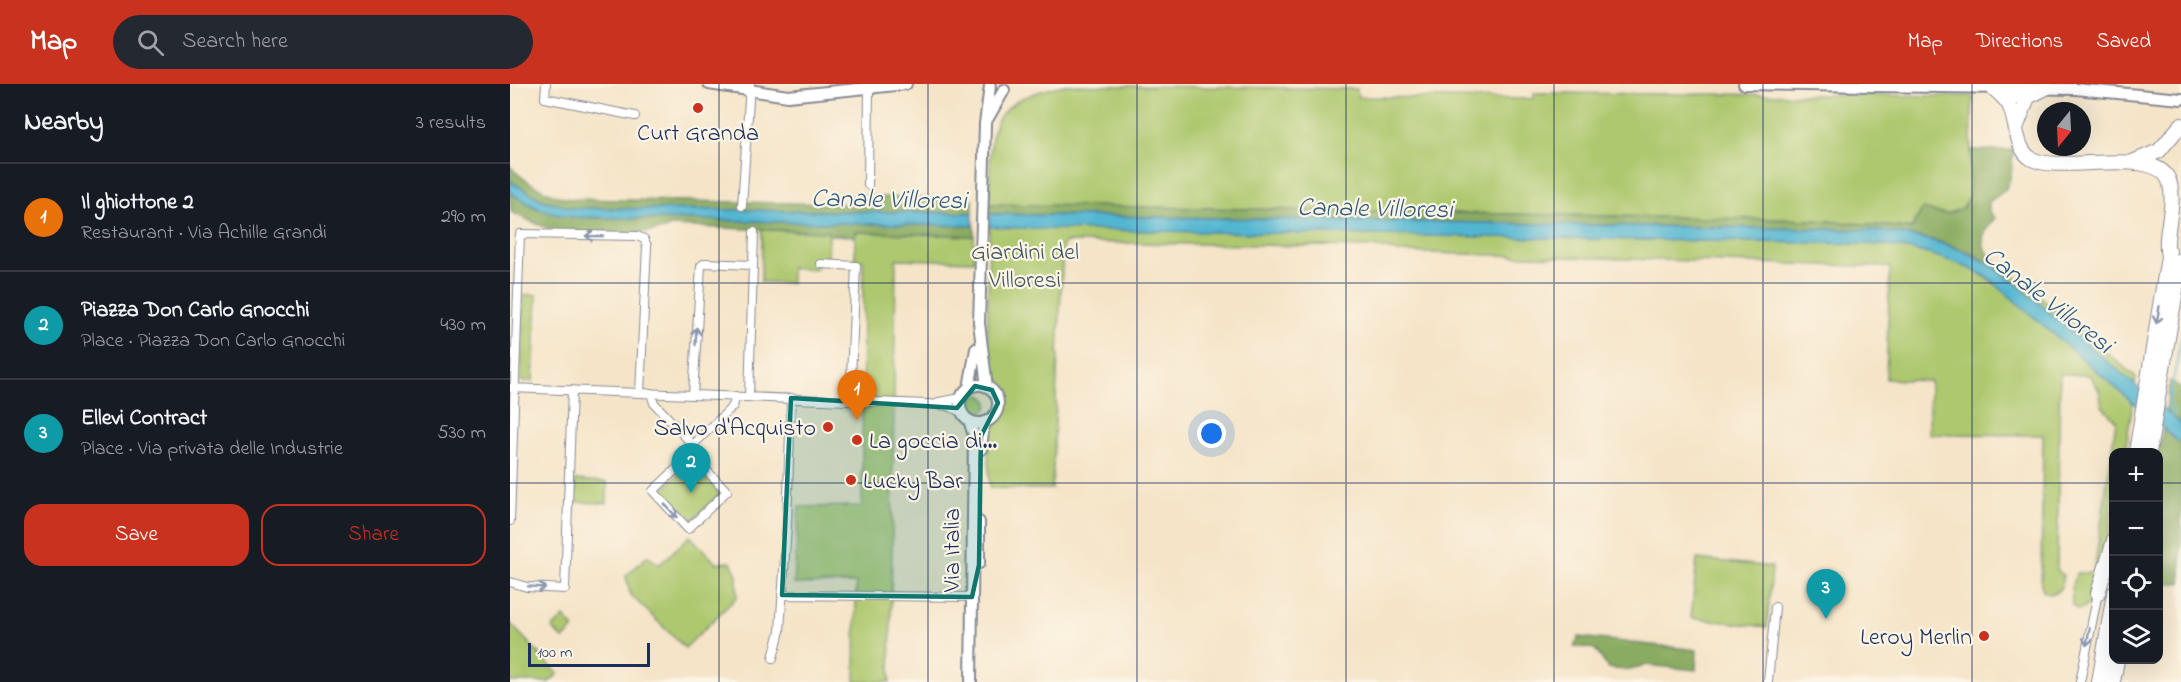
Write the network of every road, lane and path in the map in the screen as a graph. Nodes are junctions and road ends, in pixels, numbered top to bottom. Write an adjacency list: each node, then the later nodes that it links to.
1 (546, 84): 17 (street)
2 (709, 84): 8 (street)
3 (906, 84): 7 (street)
4 (1014, 84): 13 (street)
5 (1744, 84): 9 (street)
6 (990, 85): 13 (street); 18 (street)
7 (869, 86): 12 (street); 22 (street)
8 (751, 87): 12 (street); 24 (street)
9 (1994, 88): 10 (street); 16 (highway)
10 (2016, 88): 11 (street); 15 (highway); 16 (highway)
11 (2046, 88): 14 (street); 15 (highway)
12 (832, 89)
13 (1004, 90): 18 (street)
14 (2181, 99)
15 (2025, 102): 20 (highway)
16 (2009, 105): 20 (highway)
17 (635, 116)
18 (985, 124): 29 (street)
19 (2181, 125): 21 (highway)
20 (2017, 126): 21 (highway)
21 (2127, 162): 26 (highway)
22 (868, 184)
23 (2181, 187): 26 (highway)
24 (742, 206)
25 (754, 232): 28 (street)
26 (2175, 259): 46 (highway, one-way to 46); 47 (highway)
27 (821, 264): 41 (street)
28 (752, 265): 36 (street, one-way to 28); 38 (street)
29 (978, 331): 30 (street); 32 (street)
30 (987, 387): 32 (street); 44 (street)
31 (512, 388): 33 (street); 34 (street, one-way to 31); 49 (street)
32 (969, 388): 40 (street)
33 (572, 390): 34 (street); 52 (street, one-way to 33)
34 (640, 393): 35 (street)
35 (651, 393): 36 (street); 45 (street)
36 (693, 395): 37 (street)
37 (736, 396): 38 (street); 45 (street)
38 (749, 397): 39 (street)
39 (791, 398): 41 (street); 54 (street)
40 (962, 398): 42 (street); 43 (street)
41 (850, 400): 42 (street)
42 (928, 404): 43 (street)
43 (966, 417): 44 (street); 55 (street, Via Italia)
44 (984, 422): 51 (street, Via Italia)
45 (693, 445): 48 (street)
46 (2136, 448)
47 (2150, 448)
48 (691, 455): 48 (street, one-way to 48)
49 (510, 521)
50 (2109, 556): 53 (highway)
51 (979, 565): 55 (street); 58 (street, Via Italia)
52 (510, 582)
53 (2098, 593): 64 (street, one-way to 64)
54 (782, 595): 55 (street); 59 (street)
55 (972, 597): 58 (street); 61 (street, Via Italia)
56 (1775, 608): 63 (street)
57 (2111, 610): 65 (highway)
58 (977, 629): 62 (street, Via Italia)
59 (773, 658)
60 (2116, 664): 66 (highway)
61 (971, 682)
62 (976, 682)
63 (1768, 682)
64 (2080, 682)
65 (2099, 682)
66 (2113, 682)

